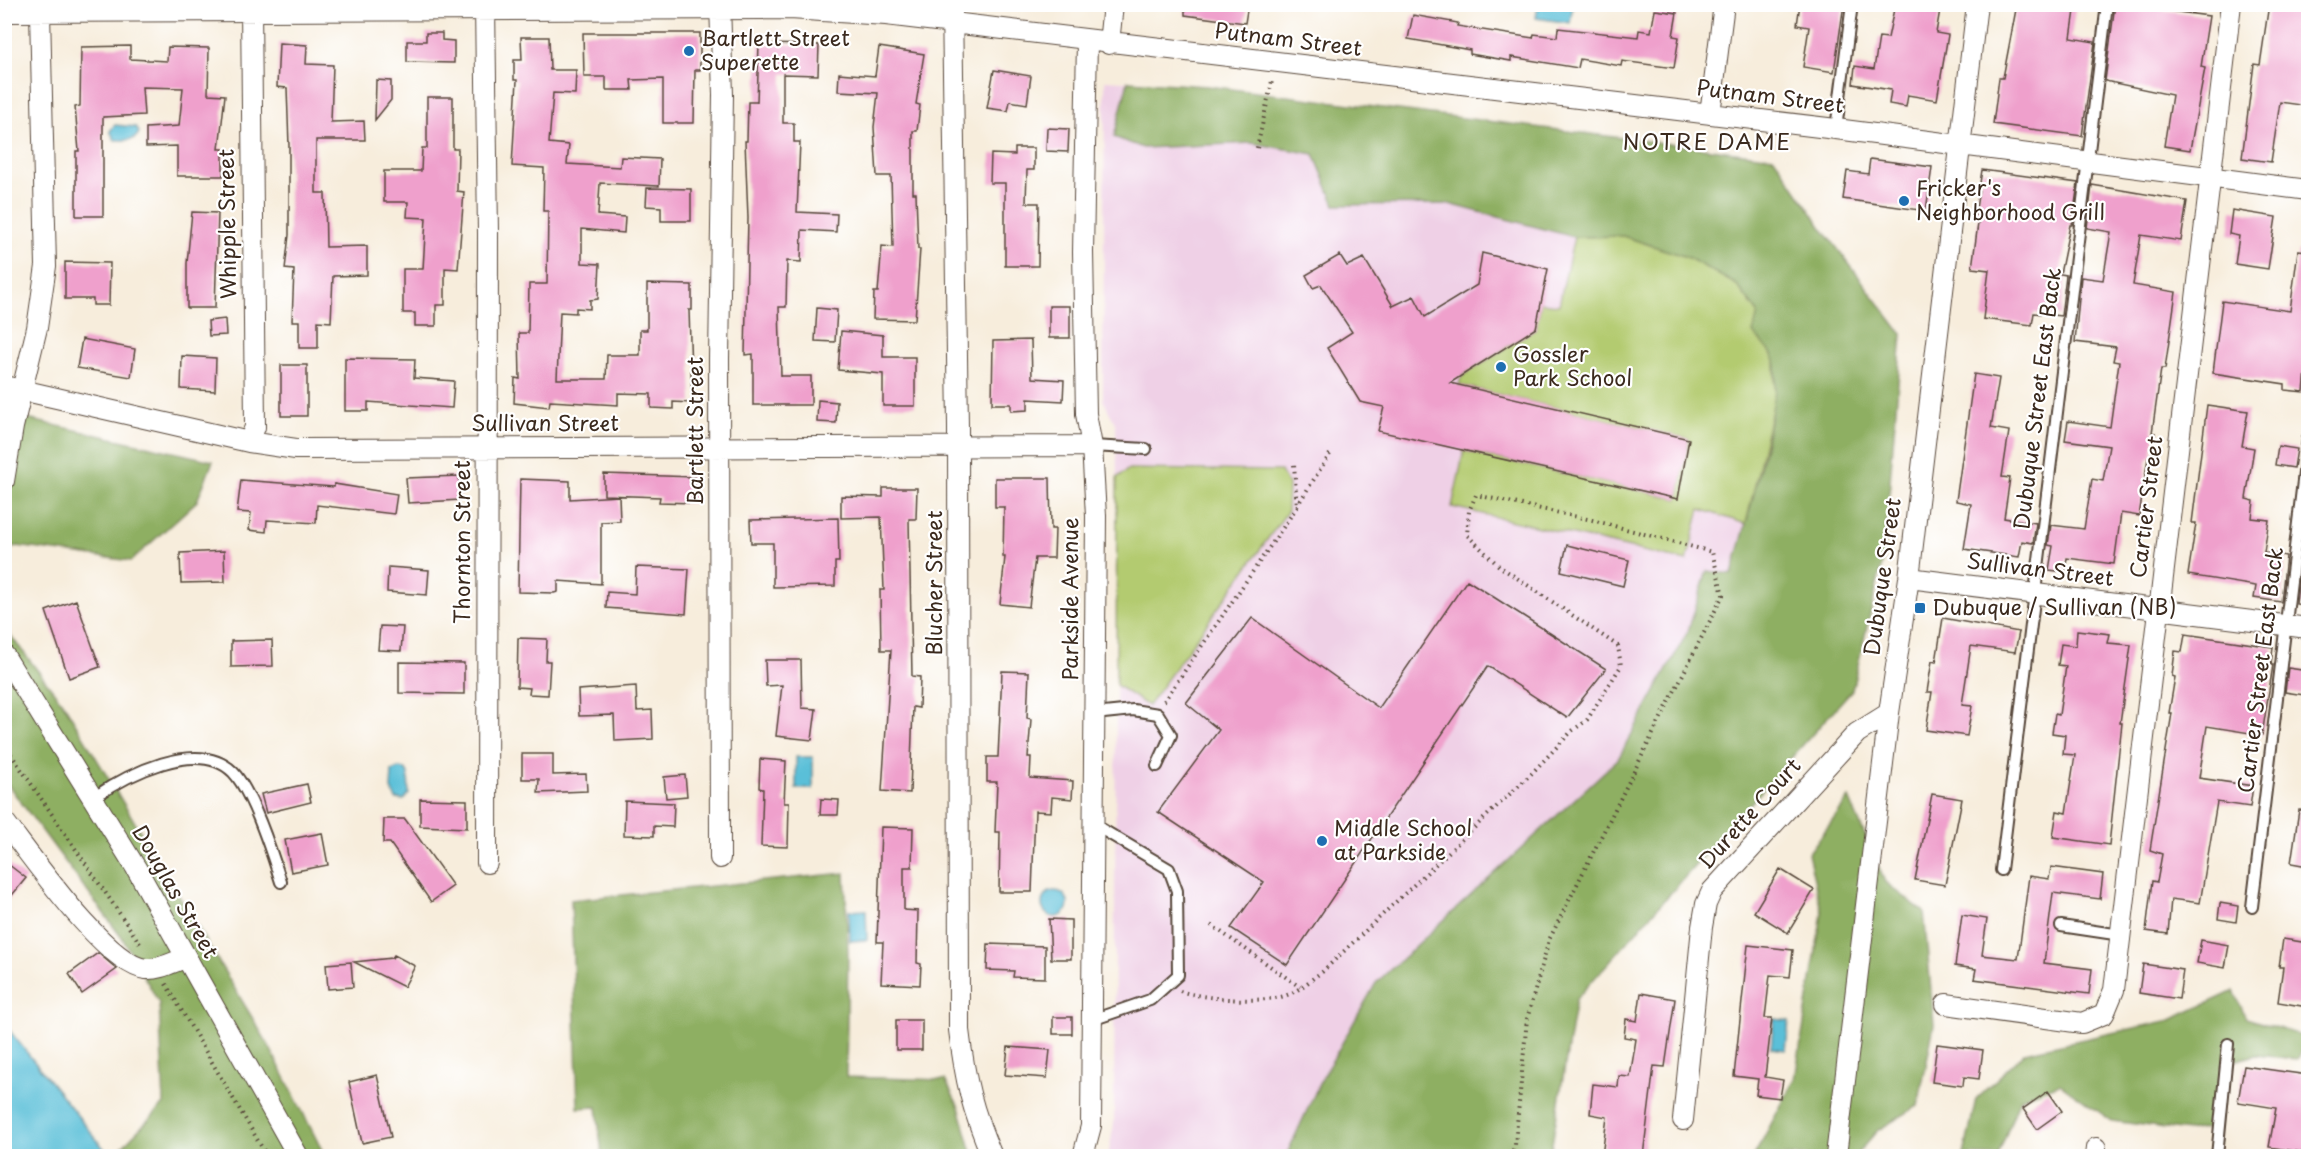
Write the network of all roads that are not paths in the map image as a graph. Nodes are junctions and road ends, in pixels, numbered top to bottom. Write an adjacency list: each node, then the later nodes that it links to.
1 (1113, 4): 15 (street)
2 (1724, 4): 16 (street)
3 (1852, 4): 17 (lane)
4 (1977, 4): 18 (street, Dubuque Street)
5 (2107, 4): 19 (lane, Dubuque Street East Back)
6 (2231, 4): 20 (street, Cartier Street)
7 (720, 7): 9 (street, Putnam Street); 13 (street, Putnam Street); 27 (street, Bartlett Street)
8 (485, 8): 9 (street, Putnam Street); 10 (street, Putnam Street); 28 (street, Thornton Street)
9 (578, 8)
10 (251, 9): 12 (street, Putnam Street); 24 (street, Whipple Street)
11 (4, 12): 12 (street, Putnam Street)
12 (40, 12): 22 (street)
13 (952, 14): 14 (street, Putnam Street); 25 (street, Blucher Street)
14 (1087, 41): 15 (street, Putnam Street); 26 (street, Parkside Avenue)
15 (1109, 44): 16 (street, Putnam Street)
16 (1710, 114): 17 (street, Putnam Street)
17 (1836, 129): 18 (street, Putnam Street)
18 (1960, 146): 19 (street, Putnam Street); 31 (street, Dubuque Street)
19 (2088, 162): 20 (street, Putnam Street); 32 (lane, Dubuque Street East Back)
20 (2210, 177): 21 (street, Putnam Street); 33 (street, Cartier Street)
21 (2308, 190)
22 (13, 388): 24 (street, Sullivan Street); 30 (street)
23 (2308, 439): 34 (lane, Cartier Street East Back)
24 (249, 442): 28 (street, Sullivan Street)
25 (958, 446): 26 (street, Sullivan Street); 27 (street, Sullivan Street); 56 (street, Blucher Street)
26 (1092, 446): 29 (lane); 38 (street, Parkside Avenue)
27 (721, 447): 28 (street, Sullivan Street); 43 (street, Bartlett Street)
28 (487, 448): 44 (street, Thornton Street)
29 (1146, 449)
30 (4, 481)
31 (1909, 578): 32 (street, Sullivan Street); 37 (street, Dubuque Street)
32 (2033, 593): 33 (street, Sullivan Street); 45 (lane, Dubuque Street East Back)
33 (2160, 609): 34 (street, Sullivan Street); 49 (street, Cartier Street)
34 (2286, 625): 35 (street, Sullivan Street); 47 (lane, Cartier Street East Back)
35 (2308, 628)
36 (4, 655): 40 (street, Douglas Street)
37 (1889, 713): 54 (street, Durette Court); 58 (street, Dubuque Street)
38 (1094, 714): 39 (lane); 42 (street, Parkside Avenue)
39 (1157, 766)
40 (93, 798): 46 (lane); 50 (street, Douglas Street)
41 (4, 821): 50 (street)
42 (1093, 824): 52 (street, Parkside Avenue); 52 (lane)
43 (720, 858)
44 (487, 863)
45 (2001, 870)
46 (281, 882)
47 (2252, 907)
48 (2061, 926): 49 (lane)
49 (2121, 934): 51 (street, Cartier Street)
50 (185, 958): 55 (street, Douglas Street)
51 (1946, 1004)
52 (1092, 1020): 57 (street, Parkside Avenue)
53 (2228, 1044): 59 (lane)
54 (1683, 1120)
55 (298, 1156)
56 (992, 1156)
57 (1083, 1156)
58 (1836, 1156)
59 (2217, 1156)

